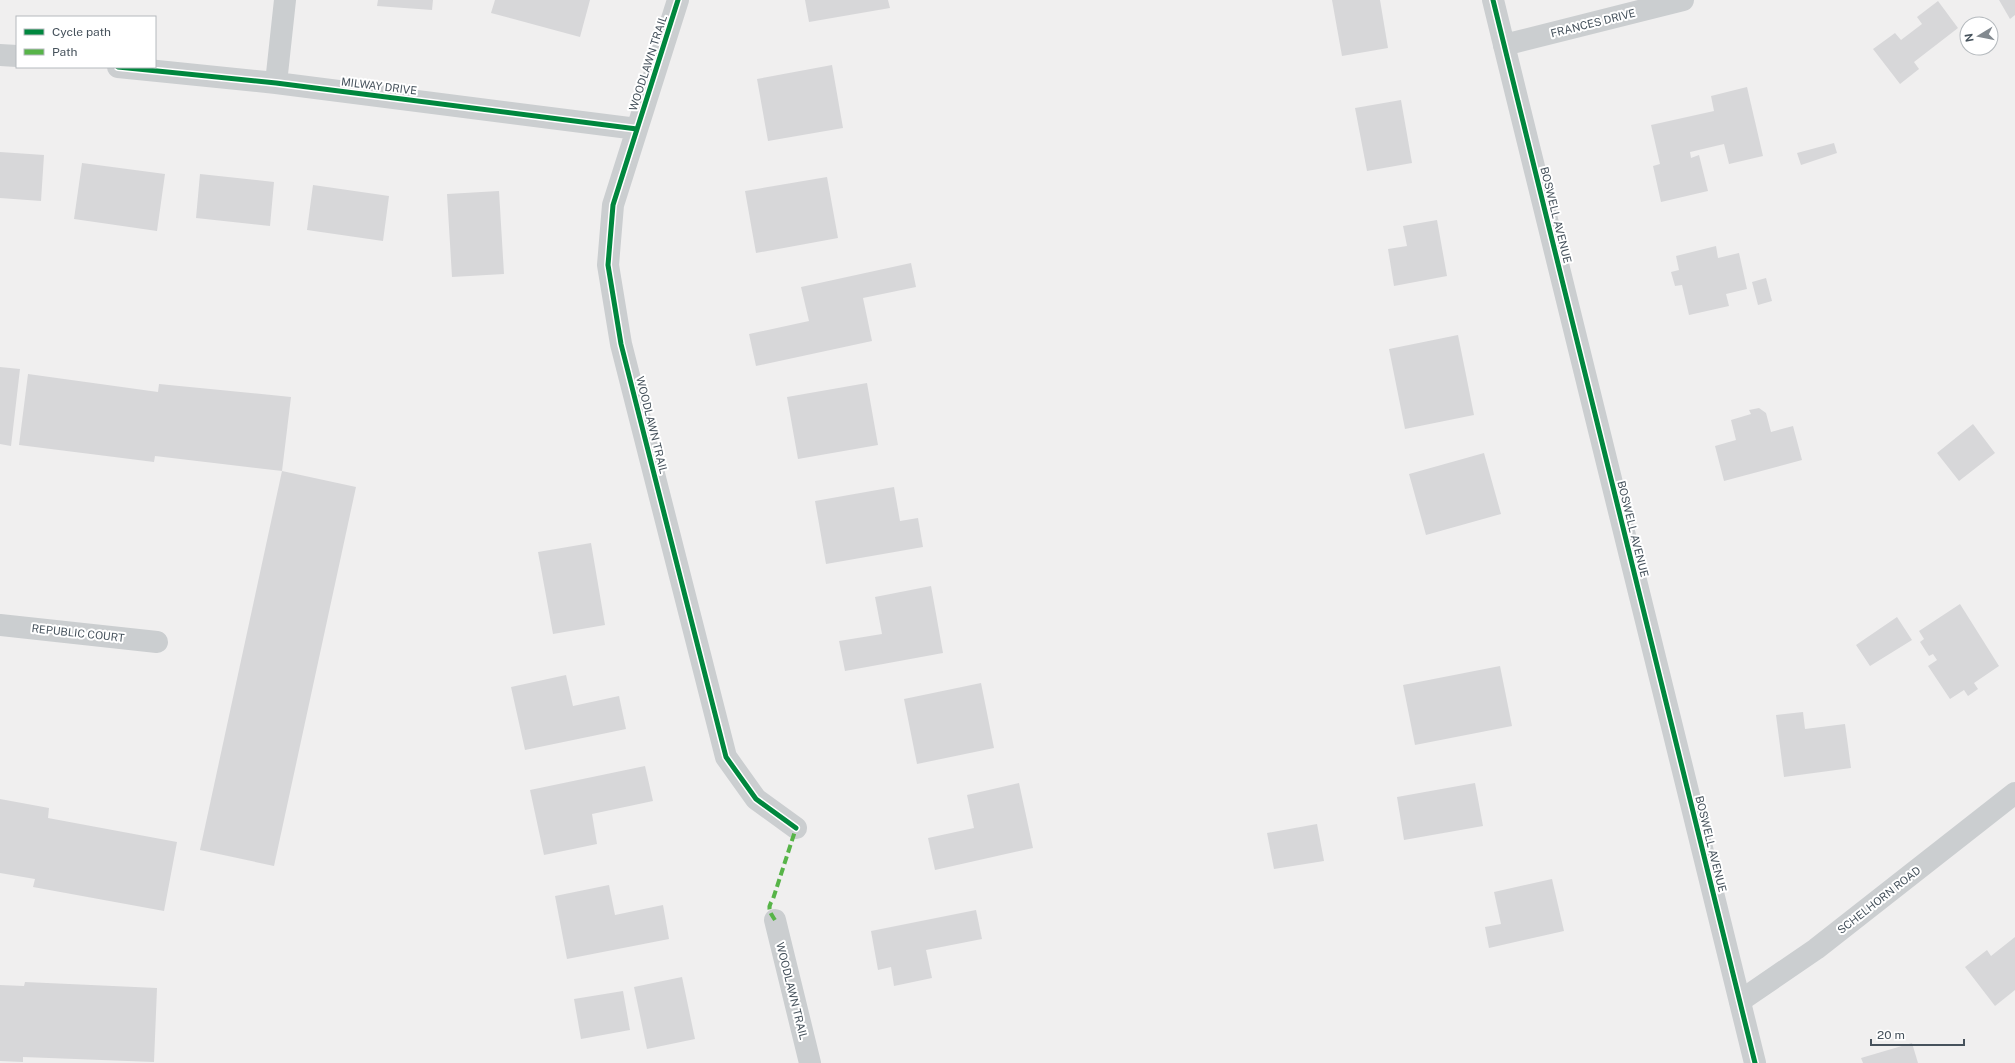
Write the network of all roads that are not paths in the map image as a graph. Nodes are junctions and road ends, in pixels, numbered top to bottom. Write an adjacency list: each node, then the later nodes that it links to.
1 (285, 0): 9 (street)
2 (678, 0): 10 (street, WOODLAWN TRAIL)
3 (1492, 0): 5 (street, BOSWELL AVENUE)
4 (1683, 0): 5 (street, FRANCES DRIVE)
5 (1504, 45): 16 (street, BOSWELL AVENUE)
6 (0, 55): 7 (street)
7 (16, 56)
8 (128, 68): 9 (street, MILWAY DRIVE)
9 (276, 83): 10 (street, MILWAY DRIVE)
10 (637, 129): 14 (street, WOODLAWN TRAIL)
11 (0, 625): 12 (street, REPUBLIC COURT)
12 (157, 642)
13 (2015, 793): 16 (street, SCHELHORN ROAD)
14 (796, 828)
15 (775, 920): 17 (street, WOODLAWN TRAIL)
16 (1740, 1002): 18 (street, BOSWELL AVENUE)
17 (810, 1063)
18 (1755, 1063)

